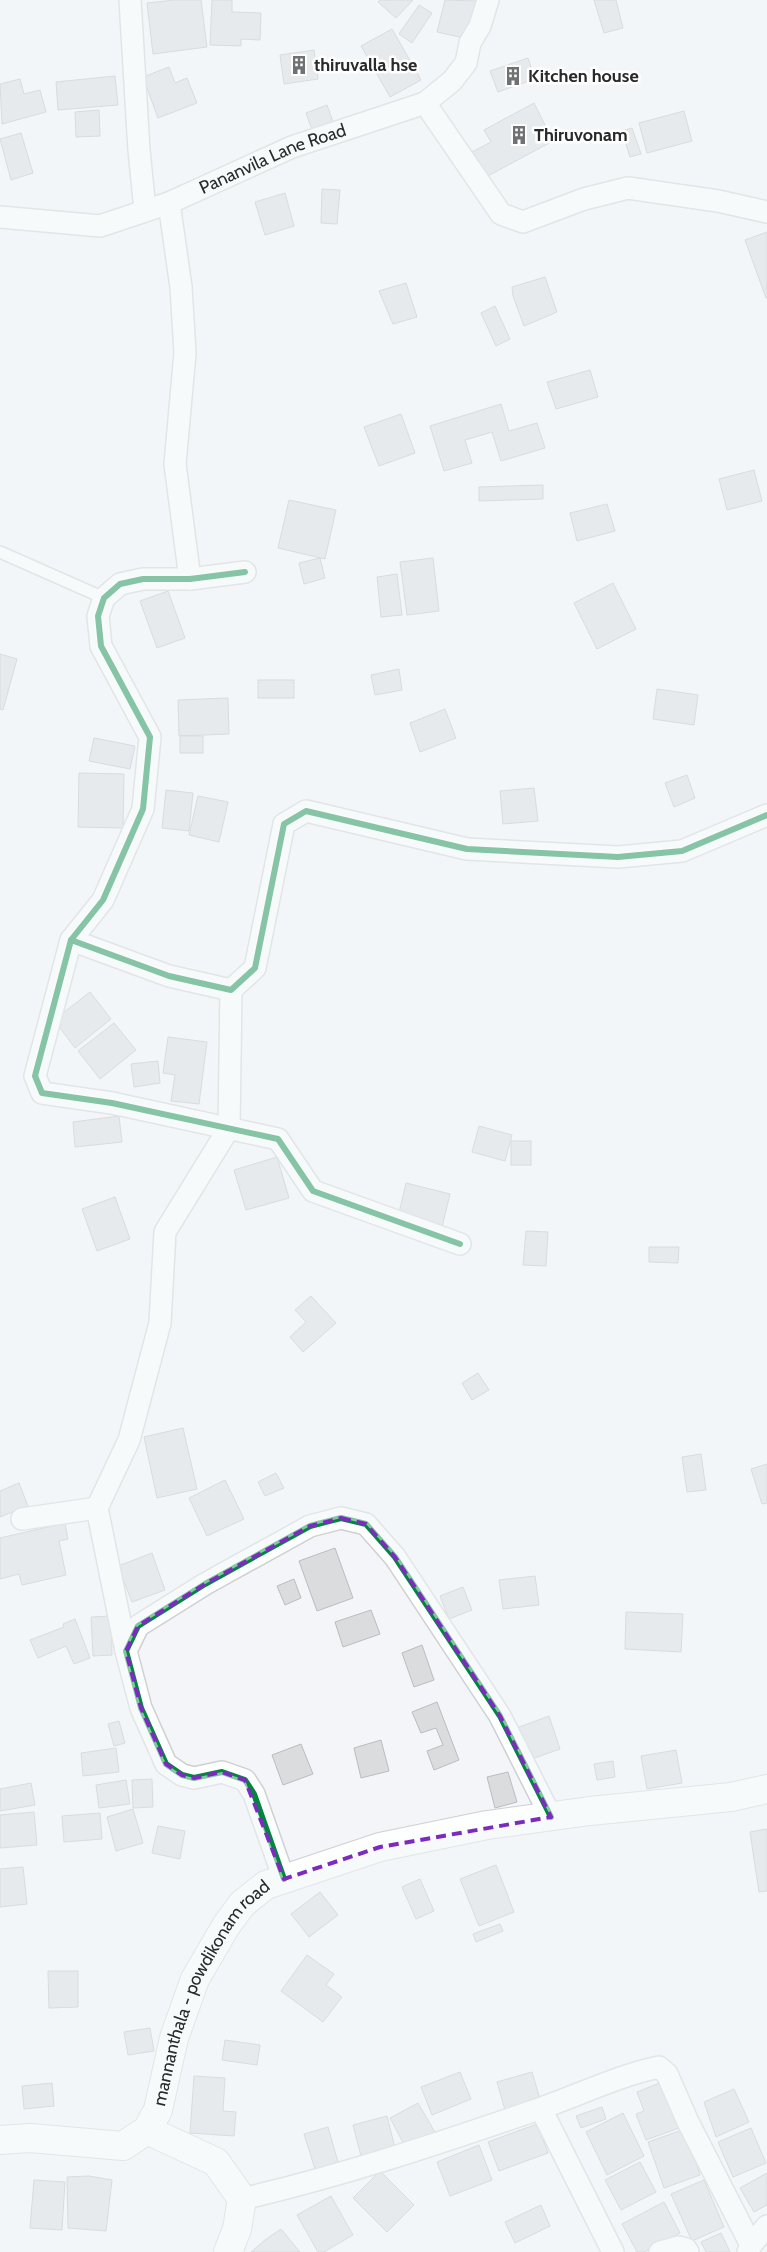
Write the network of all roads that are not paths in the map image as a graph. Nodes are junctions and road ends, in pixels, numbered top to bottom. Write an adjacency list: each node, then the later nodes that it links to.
1 (130, 0): 5 (street)
2 (488, 0): 3 (street, Pananvila Lane Road)
3 (424, 102): 4 (street, Pananvila Lane Road); 6 (street)
4 (168, 203): 5 (street, Pananvila Lane Road); 10 (street)
5 (145, 210): 7 (street, Pananvila Lane Road)
6 (767, 212)
7 (0, 217)
8 (0, 552): 11 (lane)
9 (245, 572): 10 (street)
10 (190, 579): 11 (street)
11 (104, 598): 13 (street)
12 (767, 815): 14 (street)
13 (71, 940): 14 (street); 15 (street)
14 (231, 990): 15 (street)
15 (229, 1128): 16 (street); 17 (street)
16 (460, 1244)
17 (97, 1508): 18 (street); 19 (street)
18 (22, 1519)
19 (126, 1652): 21 (street); 22 (street)
20 (767, 1789): 21 (main road, mannanthala - powdikonam road)
21 (551, 1817): 22 (main road, mannanthala - powdikonam road)
22 (284, 1879): 24 (main road, mannanthala - powdikonam road)
23 (541, 2109): 26 (street); 28 (street); 30 (street)
24 (147, 2130): 25 (main road, mannanthala - powdikonam road); 26 (main road)
25 (0, 2140)
26 (242, 2199): 29 (main road)
27 (767, 2226): 28 (street)
28 (749, 2248)
29 (228, 2252)
30 (613, 2252)
31 (660, 2252): 32 (street)
32 (688, 2252)

